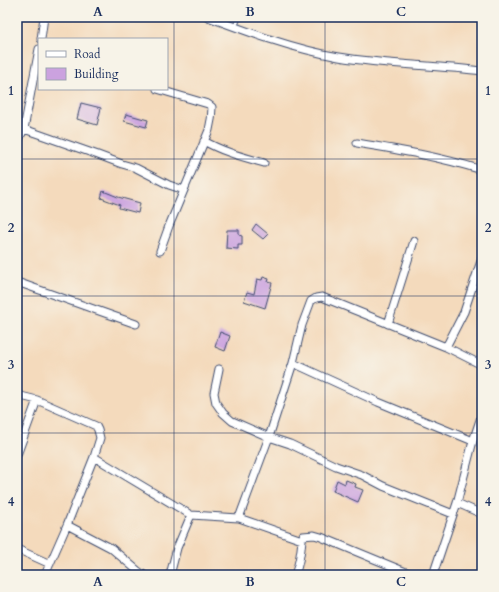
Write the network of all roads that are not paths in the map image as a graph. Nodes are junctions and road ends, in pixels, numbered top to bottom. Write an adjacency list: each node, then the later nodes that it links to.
1 (44, 17): 5 (street)
2 (208, 17): 4 (street)
3 (239, 17): 4 (lane)
4 (236, 27): 7 (street)
5 (41, 38)
6 (38, 58): 9 (street)
7 (482, 71)
8 (160, 90): 10 (street)
9 (24, 129): 11 (street); 15 (street)
10 (204, 141): 13 (street); 15 (street)
11 (17, 143)
12 (357, 143): 14 (street)
13 (264, 163)
14 (482, 170)
15 (184, 190): 17 (street)
16 (414, 241): 21 (street)
17 (160, 251)
18 (482, 258): 22 (street)
19 (17, 282): 20 (street)
20 (136, 324)
21 (388, 324): 22 (street); 23 (street)
22 (446, 347): 24 (street)
23 (293, 363): 29 (street); 30 (street)
24 (482, 365)
25 (219, 369): 29 (street)
26 (17, 394): 27 (street)
27 (37, 400): 31 (street); 32 (street)
28 (482, 414): 30 (street)
29 (269, 437): 34 (street); 37 (street)
30 (473, 441): 33 (street)
31 (17, 455)
32 (94, 457): 36 (street); 38 (street)
33 (457, 503): 34 (street); 35 (street)
34 (453, 514): 47 (street)
35 (482, 514)
36 (191, 515): 37 (street); 44 (street)
37 (239, 518): 39 (street)
38 (67, 525): 41 (street); 43 (street)
39 (302, 540): 45 (street); 46 (street)
40 (17, 549): 41 (street)
41 (50, 564): 42 (street)
42 (45, 575)
43 (144, 575)
44 (170, 575)
45 (295, 575)
46 (413, 575)
47 (433, 575)

